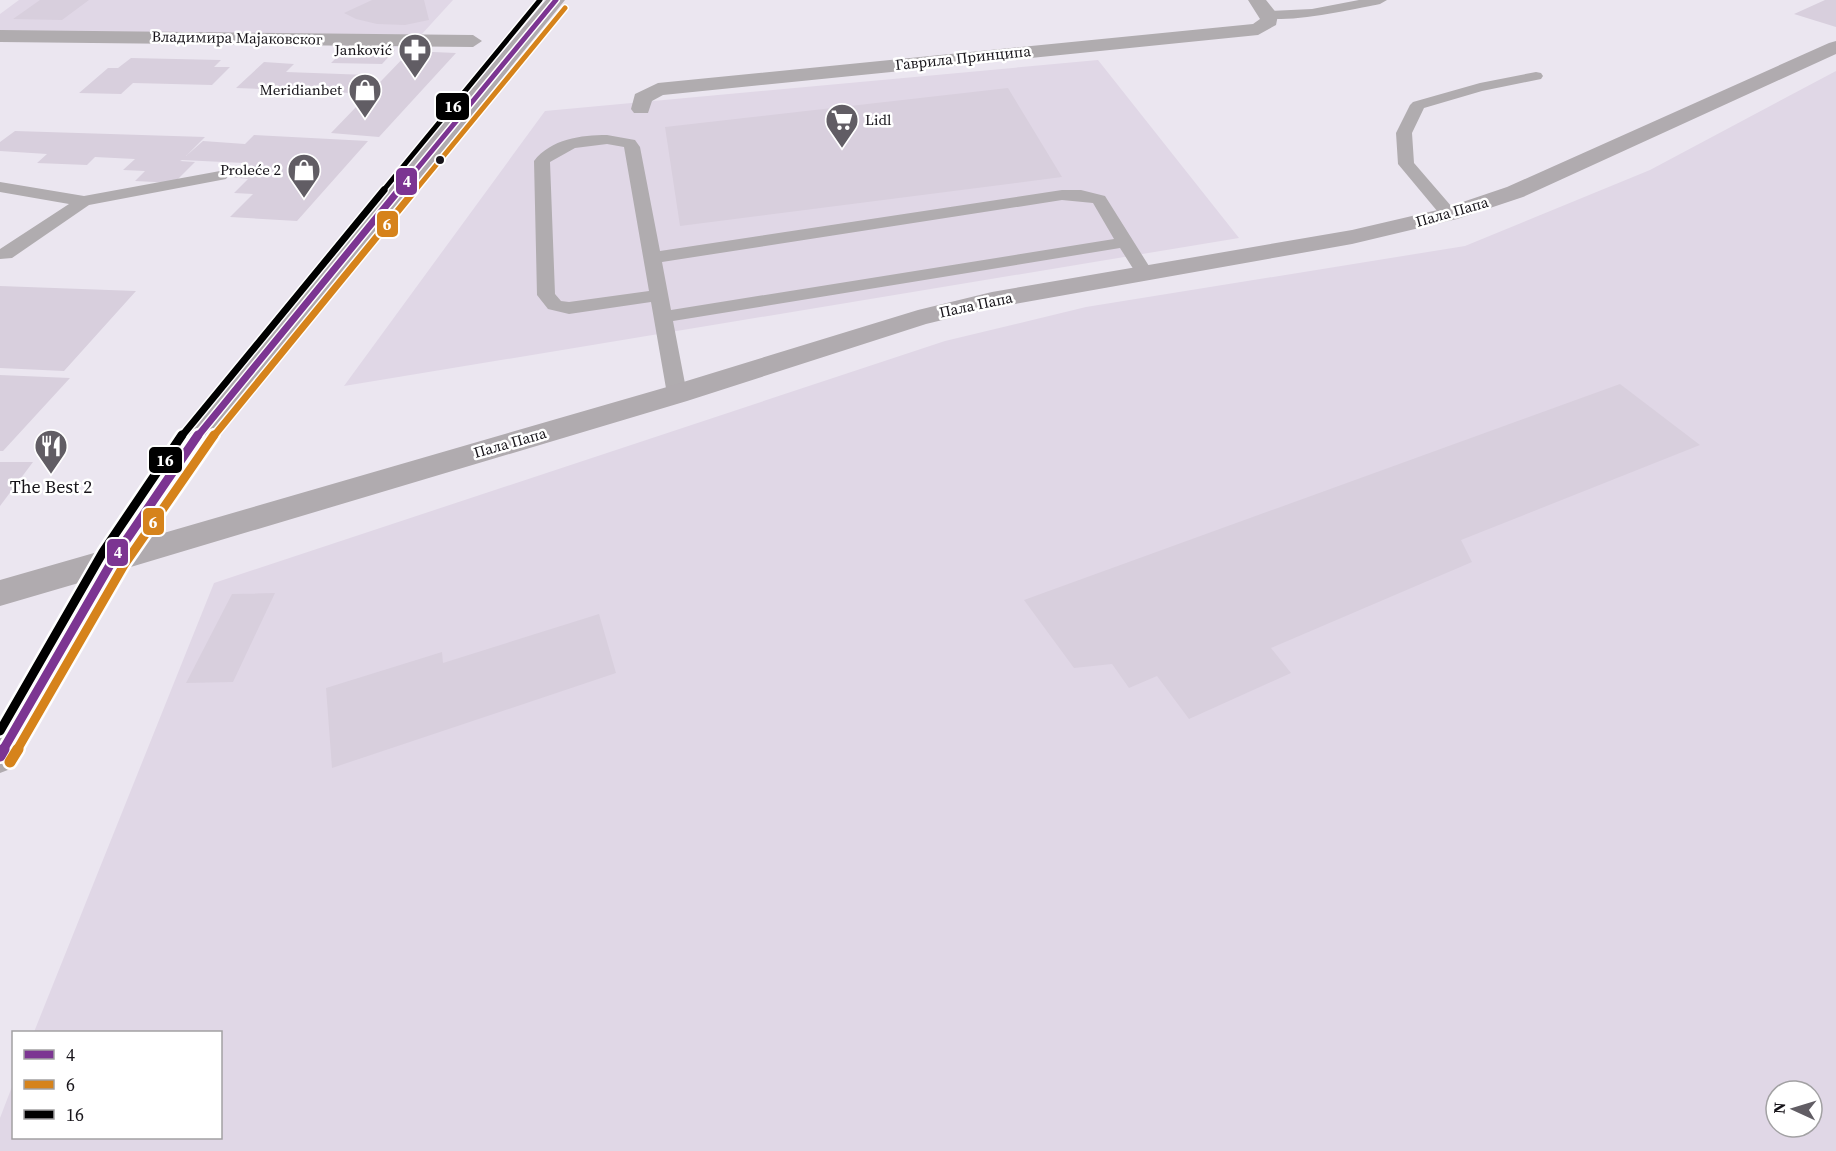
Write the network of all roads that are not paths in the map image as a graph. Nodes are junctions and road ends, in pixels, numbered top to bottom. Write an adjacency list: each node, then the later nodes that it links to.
1 (556, 0): 20 (street)
2 (1380, 0): 3 (lane)
3 (1263, 8): 8 (street, Гаврила Принципа)
4 (0, 36): 5 (street, Владимира Мајаковског)
5 (473, 41)
6 (1836, 47): 12 (street, Пала Папа)
7 (1536, 76): 12 (lane)
8 (641, 109)
9 (220, 176): 11 (lane)
10 (0, 187): 11 (lane)
11 (84, 201): 14 (lane)
12 (1449, 214): 16 (street, Пала Папа)
13 (1127, 242): 15 (lane); 16 (lane); 18 (lane)
14 (0, 254)
15 (652, 258): 17 (lane); 17 (lane)
16 (1144, 274): 19 (street, Пала Папа)
17 (657, 296): 18 (lane)
18 (661, 317): 19 (lane)
19 (677, 394): 20 (street, Пала Папа)
20 (109, 561): 21 (street, Пала Папа); 22 (street)
21 (0, 593)
22 (0, 756)

